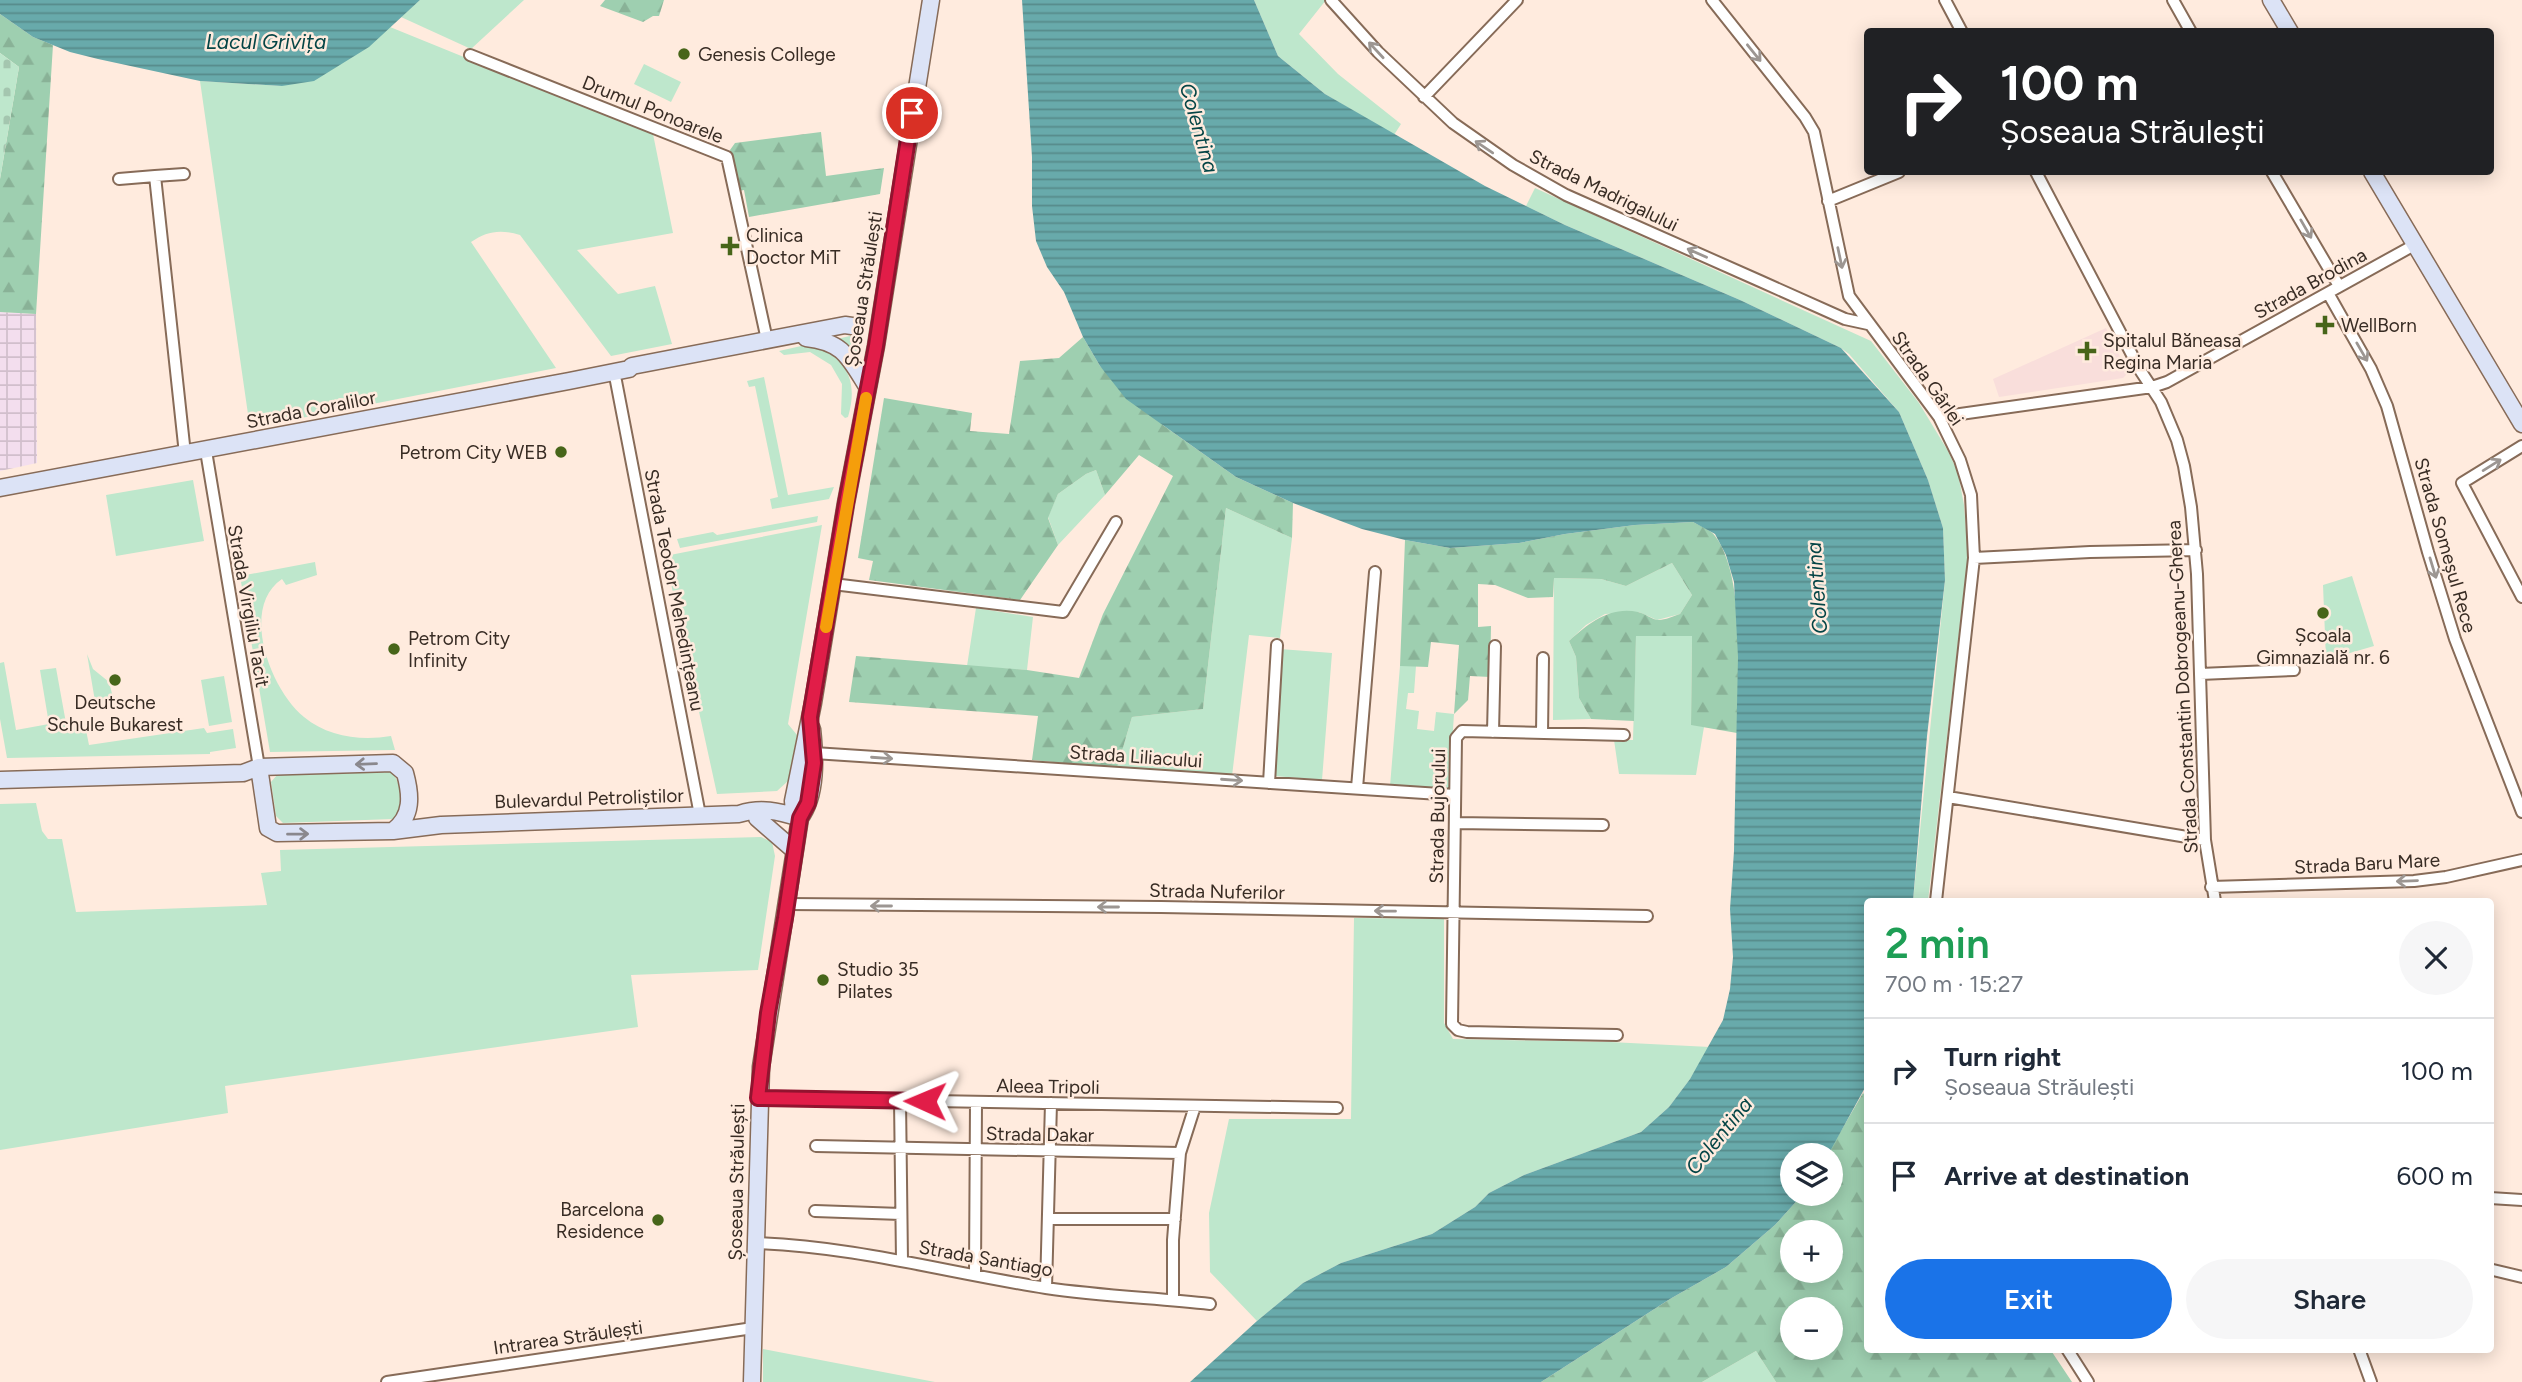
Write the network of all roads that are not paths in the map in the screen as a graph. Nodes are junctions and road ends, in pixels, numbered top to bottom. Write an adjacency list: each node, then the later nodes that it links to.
1 (930, 0): 24 (street, Șoseaua Străulești)
2 (1331, 0): 12 (street, Strada Madrigalului, one-way to 2)
3 (1517, 0): 12 (street)
4 (1712, 0): 20 (street, Strada Gârlei, one-way to 20)
5 (1945, 0): 8 (street)
6 (2174, 0): 9 (street)
7 (2272, 0): 10 (street)
8 (1960, 28)
9 (2189, 28)
10 (2288, 28)
11 (470, 55): 28 (street, Drumul Ponoarele)
12 (1424, 97): 25 (street, Strada Madrigalului, one-way to 12)
13 (184, 174): 18 (street)
14 (1892, 175): 20 (street)
15 (2038, 175): 30 (street, Strada Constantin Dobrogeanu-Gherea)
16 (2274, 175): 22 (street, one-way to 22)
17 (2374, 175): 21 (street)
18 (155, 176): 19 (street); 36 (street)
19 (119, 179)
20 (1828, 201): 25 (street, Strada Gârlei, one-way to 25)
21 (2416, 244): 22 (street, Strada Brodina); 33 (street)
22 (2339, 286): 23 (street, Strada Brodina)
23 (2328, 293): 30 (street, Strada Brodina); 62 (street, Strada Someșul Rece, one-way to 62)
24 (880, 321): 26 (street, Strada Coralilor); 31 (street, Șoseaua Străulești)
25 (1868, 324): 32 (street, Strada Gârlei)
26 (852, 326): 27 (street, Strada Coralilor); 28 (street, Strada Coralilor)
27 (806, 338): 29 (street, Strada Coralilor); 31 (street)
28 (767, 340): 29 (street, Strada Coralilor)
29 (621, 371): 35 (street, Strada Coralilor); 64 (street, Strada Teodor Mehedințeanu)
30 (2152, 387): 32 (street, Strada Brodina); 39 (street, Strada Constantin Dobrogeanu-Gherea)
31 (868, 388): 42 (street, Șoseaua Străulești)
32 (1939, 417): 40 (street, Strada Gârlei)
33 (2522, 424)
34 (2522, 446): 43 (street, one-way to 34)
35 (206, 451): 36 (street, Strada Coralilor); 54 (street, Strada Virgiliu Tacit)
36 (185, 454): 37 (street, Strada Coralilor)
37 (0, 488)
38 (1116, 522): 42 (street)
39 (2196, 550): 40 (street); 48 (street, Strada Constantin Dobrogeanu-Gherea)
40 (1974, 558): 60 (street, Strada Gârlei)
41 (1375, 572): 57 (street)
42 (833, 584): 49 (street, Șoseaua Străulești)
43 (2522, 597)
44 (1277, 645): 56 (street)
45 (1495, 646): 50 (street)
46 (1543, 658): 51 (street)
47 (2294, 670): 48 (street)
48 (2200, 674): 70 (street, Strada Constantin Dobrogeanu-Gherea)
49 (810, 717): 53 (street, Șoseaua Străulești); 58 (street, Șoseaua Străulești)
50 (1493, 732): 51 (street, Strada Bujorului); 59 (street, Strada Bujorului)
51 (1542, 733): 52 (street, Strada Bujorului)
52 (1624, 735)
53 (814, 753): 56 (street, Strada Liliacului, one-way to 56); 65 (street, Șoseaua Străulești)
54 (258, 767): 55 (street); 61 (street, one-way to 54); 69 (street, Bulevardul Petroliștilor, one-way to 69)
55 (0, 780)
56 (1269, 783): 57 (street, Strada Liliacului)
57 (1357, 788): 59 (street, Strada Liliacului)
58 (794, 793): 63 (street); 65 (street, Șoseaua Străulești)
59 (1455, 795): 66 (street, Strada Bujorului)
60 (1948, 797): 70 (street); 74 (street, Strada Gârlei)
61 (409, 798): 67 (street); 69 (street)
62 (2522, 813)
63 (750, 814): 64 (street, Bulevardul Petroliștilor); 65 (street, Bulevardul Petroliștilor); 71 (street)
64 (700, 815): 67 (street, Bulevardul Petroliștilor)
65 (800, 818): 71 (street, Șoseaua Străulești)
66 (1455, 823): 68 (street); 77 (street, Strada Bujorului)
67 (441, 825): 69 (street, Bulevardul Petroliștilor)
68 (1603, 825)
69 (393, 831)
70 (2205, 840): 73 (street, Strada Constantin Dobrogeanu-Gherea)
71 (795, 851): 76 (street, Șoseaua Străulești)
72 (2522, 860): 73 (street, Strada Baru Mare, one-way to 73)
73 (2211, 887): 75 (street, Strada Constantin Dobrogeanu-Gherea)
74 (1936, 898)
75 (2214, 898)
76 (787, 904): 77 (street, Strada Nuferilor, one-way to 76); 80 (street, Șoseaua Străulești)
77 (1453, 911): 78 (street, Strada Nuferilor); 79 (street, Strada Bujorului)
78 (1647, 916)
79 (1617, 1035)
80 (758, 1098): 81 (street, Aleea Tripoli); 97 (street, Șoseaua Străulești)
81 (900, 1100): 82 (street, Aleea Tripoli); 87 (street)
82 (976, 1102): 83 (street, Aleea Tripoli); 88 (street)
83 (1051, 1103): 84 (street, Aleea Tripoli); 89 (street)
84 (1195, 1106): 85 (street, Aleea Tripoli); 90 (street)
85 (1337, 1108)
86 (816, 1146): 87 (street, Strada Dakar)
87 (901, 1148): 88 (street, Strada Dakar); 94 (street)
88 (975, 1150): 89 (street, Strada Dakar); 100 (street)
89 (1050, 1152): 90 (street, Strada Dakar); 95 (street)
90 (1180, 1153): 96 (street)
91 (2494, 1198): 92 (street)
92 (2522, 1200)
93 (815, 1211): 94 (street)
94 (901, 1214): 98 (street)
95 (1048, 1219): 96 (street); 102 (street)
96 (1175, 1219): 103 (street)
97 (755, 1243): 98 (street, Strada Santiago); 105 (street, Șoseaua Străulești)
98 (902, 1261): 100 (street, Strada Santiago)
99 (2494, 1270): 101 (street)
100 (975, 1274): 102 (street, Strada Santiago)
101 (2522, 1277)
102 (1046, 1288): 103 (street, Strada Santiago)
103 (1173, 1300): 104 (street, Strada Santiago)
104 (1210, 1304)
105 (753, 1328): 108 (street, Intrarea Străulești); 109 (street, Șoseaua Străulești)
106 (2070, 1353): 110 (street)
107 (2360, 1353): 111 (street)
108 (387, 1382)
109 (752, 1382)
110 (2088, 1382)
111 (2371, 1382)

